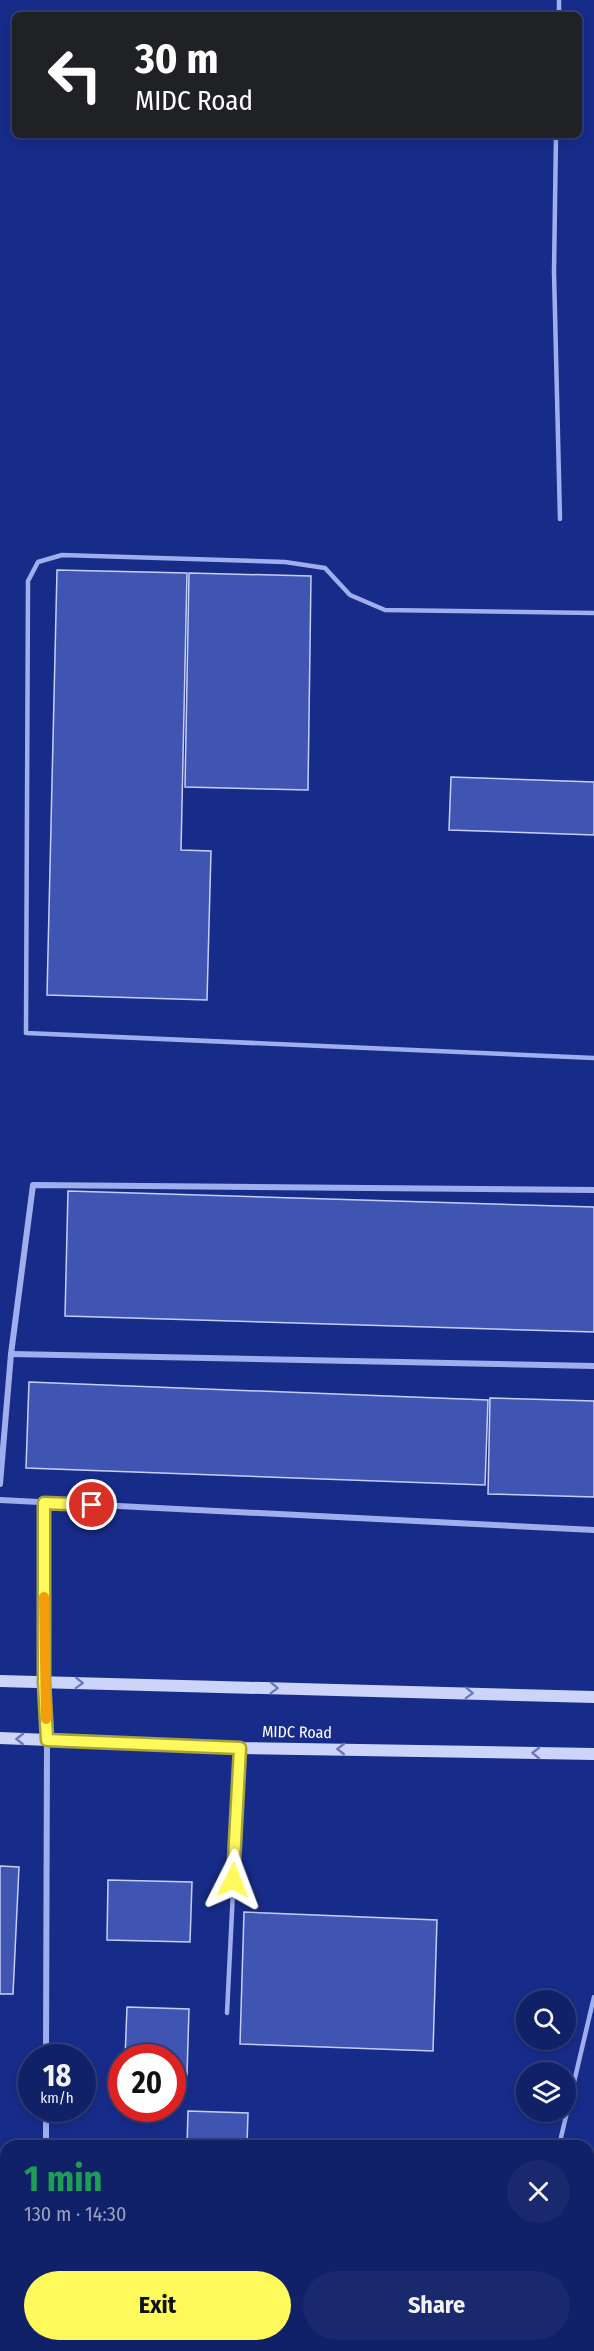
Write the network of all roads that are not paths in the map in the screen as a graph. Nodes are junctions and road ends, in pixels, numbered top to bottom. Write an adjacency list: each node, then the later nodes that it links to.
1 (556, 138): 2 (lane)
2 (560, 519)
3 (594, 613): 4 (lane)
4 (594, 1058)
5 (594, 1190): 6 (street)
6 (11, 1354): 7 (street); 8 (street)
7 (594, 1366)
8 (0, 1484)
9 (0, 1500): 10 (street)
10 (44, 1503): 11 (street); 13 (street)
11 (594, 1530)
12 (0, 1680): 13 (main road)
13 (44, 1682): 14 (main road, one-way to 14); 16 (street)
14 (594, 1697)
15 (0, 1738): 16 (main road, MIDC Road, one-way to 15)
16 (47, 1740): 17 (main road, MIDC Road); 21 (street)
17 (240, 1748): 18 (main road, MIDC Road, one-way to 17); 20 (lane)
18 (594, 1754)
19 (594, 1997): 24 (lane)
20 (226, 2013)
21 (46, 2044)
22 (46, 2122): 23 (street)
23 (46, 2140)
24 (560, 2140)

